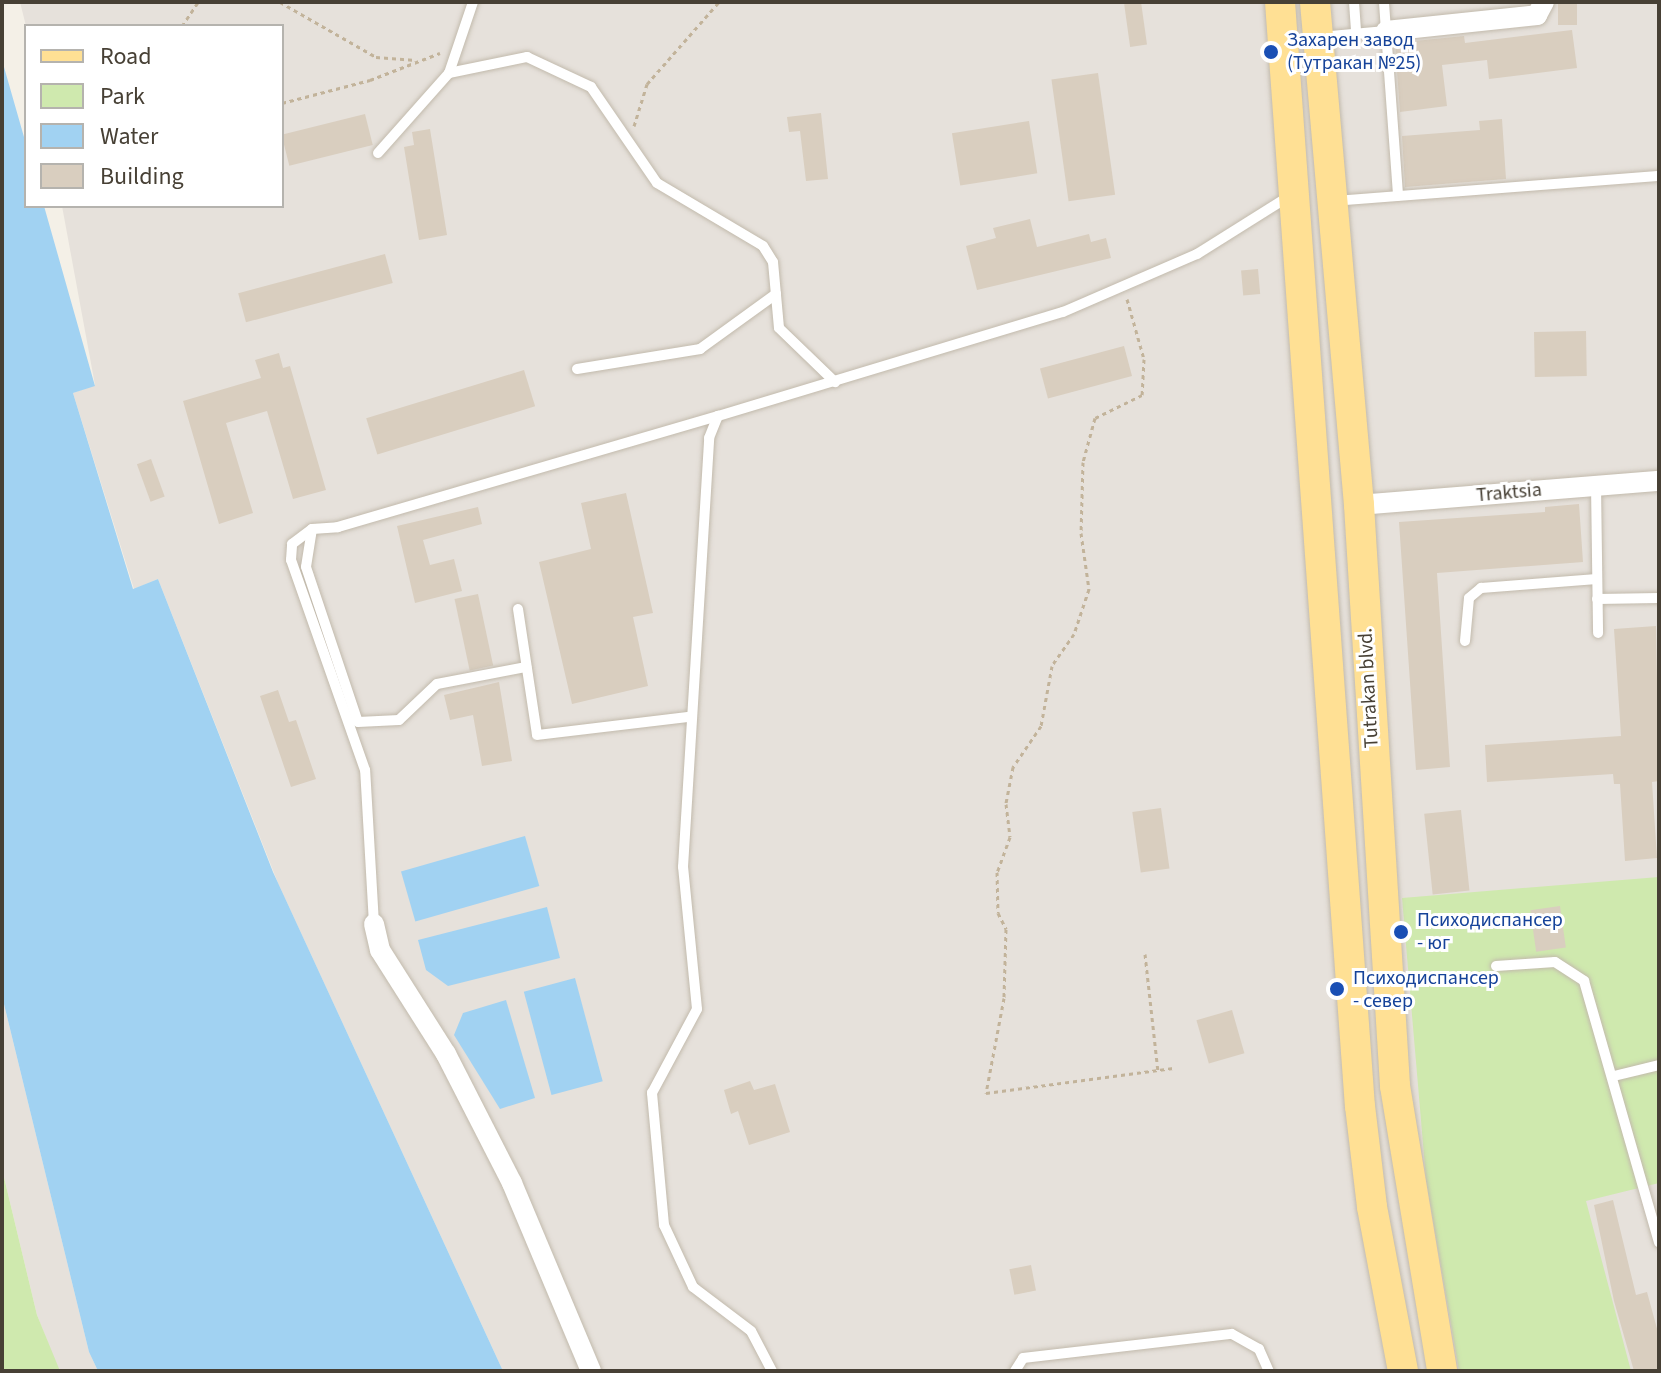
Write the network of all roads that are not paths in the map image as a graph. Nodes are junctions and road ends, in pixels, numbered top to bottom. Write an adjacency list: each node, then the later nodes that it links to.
1 (473, 2): 10 (lane)
2 (1280, 2): 13 (main road, Tutrakan blvd.)
3 (1315, 2): 9 (main road, Tutrakan blvd.)
4 (1354, 2): 8 (lane)
5 (1384, 2): 7 (lane)
6 (1543, 7): 7 (street)
7 (1386, 31): 8 (lane); 14 (lane)
8 (1356, 33): 9 (lane)
9 (1318, 37): 15 (main road, Tutrakan blvd.)
10 (449, 73): 11 (lane); 16 (lane)
11 (378, 153)
12 (1659, 176): 14 (lane)
13 (1293, 194): 18 (lane); 21 (main road, Tutrakan blvd.)
14 (1398, 196): 15 (lane)
15 (1332, 202): 20 (main road, Tutrakan blvd.)
16 (776, 294): 17 (lane); 18 (lane)
17 (577, 369)
18 (835, 382): 19 (lane)
19 (718, 416): 26 (lane); 34 (lane)
20 (1356, 473): 21 (main road); 24 (main road, Tutrakan blvd.)
21 (1315, 476): 25 (main road, Tutrakan blvd.)
22 (1659, 481): 23 (street, Traktsia)
23 (1596, 485): 24 (street, Traktsia); 27 (lane)
24 (1359, 505): 25 (main road); 45 (main road, Tutrakan blvd.)
25 (1318, 507): 44 (main road, Tutrakan blvd.)
26 (312, 529): 33 (lane); 35 (lane)
27 (1597, 579): 29 (lane); 32 (lane)
28 (1659, 598): 29 (lane)
29 (1597, 599): 31 (lane)
30 (518, 609): 33 (lane)
31 (1598, 633)
32 (1465, 641)
33 (526, 667): 34 (lane)
34 (689, 717): 41 (lane)
35 (374, 924): 40 (street)
36 (1496, 966): 38 (lane)
37 (1659, 1065): 38 (lane)
38 (1614, 1076): 39 (lane)
39 (1659, 1242)
40 (591, 1371)
41 (772, 1371)
42 (1015, 1371): 43 (lane)
43 (1269, 1371)
44 (1403, 1371)
45 (1442, 1371)

